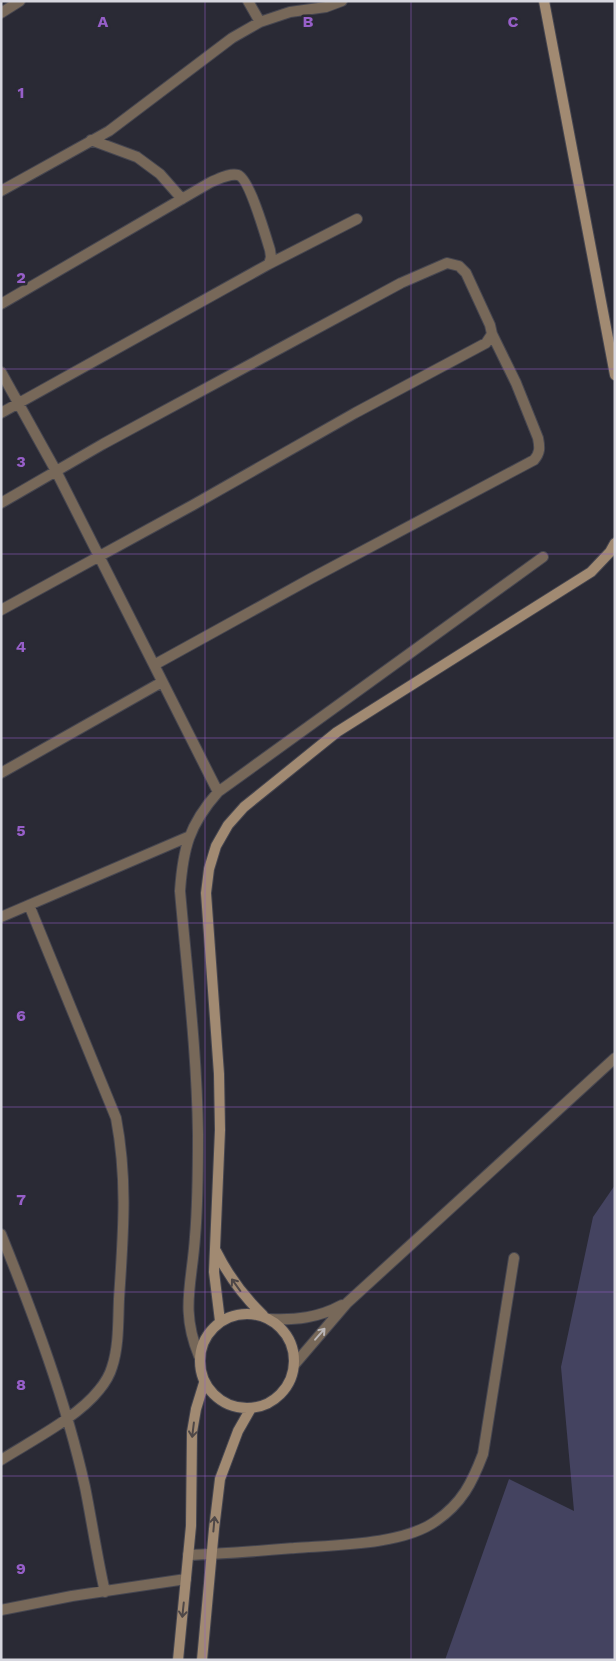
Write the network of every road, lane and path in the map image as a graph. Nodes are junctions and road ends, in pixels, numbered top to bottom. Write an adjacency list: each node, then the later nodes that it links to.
1 (20, 1): 5 (street)
2 (248, 1): 6 (street)
3 (342, 1): 6 (street)
4 (544, 1): 15 (street)
5 (1, 13)
6 (260, 22): 7 (street)
7 (91, 140): 8 (street); 9 (street)
8 (1, 191)
9 (182, 199): 11 (street); 12 (street)
10 (358, 219): 11 (street)
11 (269, 264): 16 (street)
12 (1, 304)
13 (492, 334): 18 (street); 21 (street); 24 (street)
14 (1, 372): 16 (street)
15 (615, 375)
16 (19, 403): 17 (street); 18 (street)
17 (1, 413)
18 (56, 471): 19 (street); 21 (street)
19 (1, 503)
20 (615, 543): 33 (street)
21 (98, 557): 23 (street); 24 (street)
22 (543, 558): 27 (street)
23 (1, 610)
24 (154, 665): 25 (street)
25 (162, 682): 26 (street); 27 (street)
26 (1, 773)
27 (218, 792): 28 (street)
28 (190, 836): 29 (street); 38 (street)
29 (29, 905): 30 (street); 42 (street)
30 (1, 917)
31 (615, 1058): 35 (street)
32 (1, 1234): 42 (street)
33 (214, 1247): 36 (street, one-way to 33); 37 (street)
34 (514, 1258): 44 (street)
35 (347, 1303): 36 (street); 39 (street, one-way to 35)
36 (267, 1318): 37 (street); 39 (street)
37 (220, 1321): 38 (street)
38 (199, 1356): 40 (street)
39 (294, 1365): 41 (street)
40 (204, 1383): 41 (street); 45 (street, one-way to 45)
41 (250, 1410): 44 (street, one-way to 41)
42 (66, 1418): 43 (street); 47 (street)
43 (1, 1460)
44 (212, 1554): 45 (street); 50 (street)
45 (188, 1555): 46 (street)
46 (186, 1580): 47 (street); 49 (street, one-way to 49)
47 (105, 1592): 48 (street)
48 (1, 1610)
49 (178, 1660)
50 (202, 1660)

